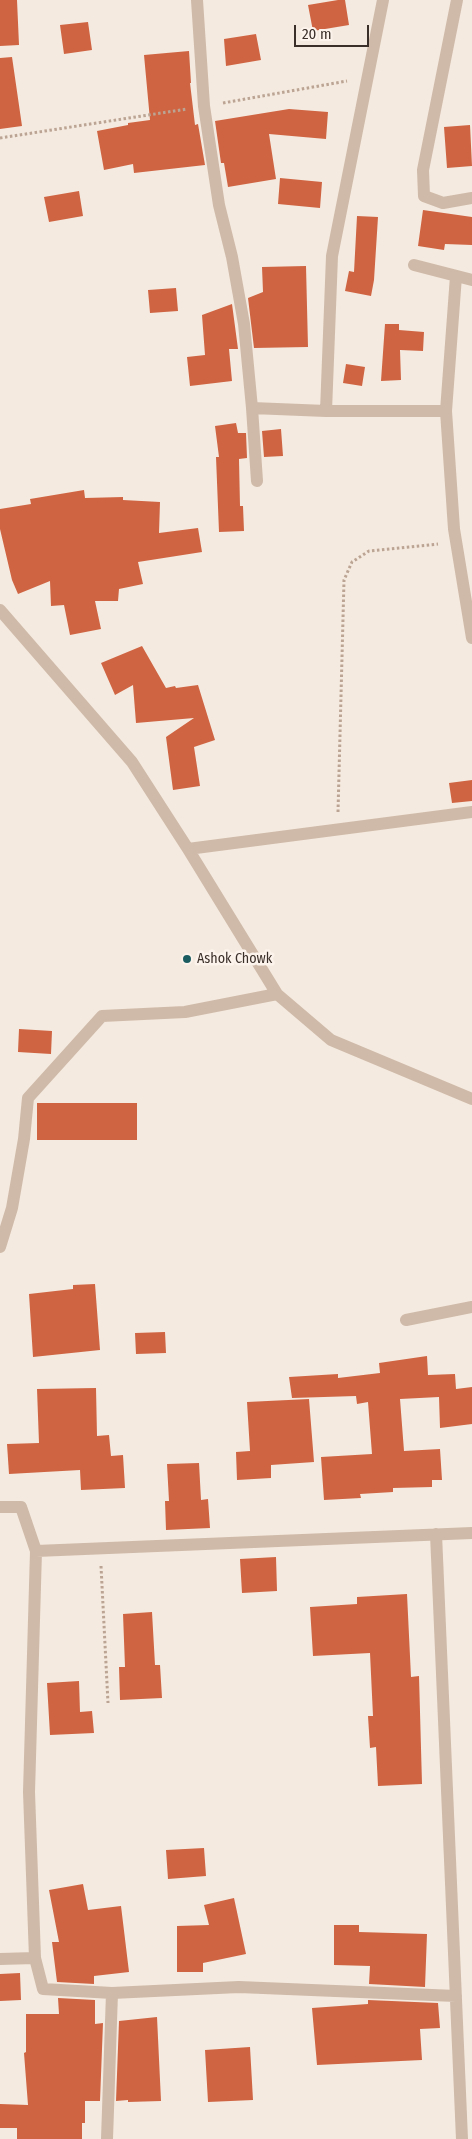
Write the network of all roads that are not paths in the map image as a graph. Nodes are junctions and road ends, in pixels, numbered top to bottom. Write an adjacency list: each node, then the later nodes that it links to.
1 (197, 0): 8 (street)
2 (384, 0): 9 (street)
3 (457, 0): 4 (street)
4 (472, 198)
5 (414, 265): 6 (street)
6 (456, 276): 7 (street); 10 (street)
7 (472, 280)
8 (252, 408): 9 (street); 11 (street)
9 (326, 411): 10 (street)
10 (446, 411): 13 (street)
11 (257, 481)
12 (0, 610): 15 (street)
13 (472, 638)
14 (472, 812): 15 (street)
15 (188, 849): 16 (street)
16 (277, 994): 17 (street); 18 (street)
17 (472, 1099)
18 (0, 1247)
19 (472, 1307): 20 (street)
20 (406, 1320)
21 (0, 1507): 24 (street)
22 (472, 1533): 23 (street)
23 (436, 1534): 24 (street); 28 (street)
24 (36, 1551): 25 (street)
25 (35, 1958): 26 (street); 27 (street)
26 (0, 1959)
27 (112, 1993): 28 (street); 29 (street)
28 (456, 1996): 30 (street)
29 (107, 2139)
30 (462, 2139)

